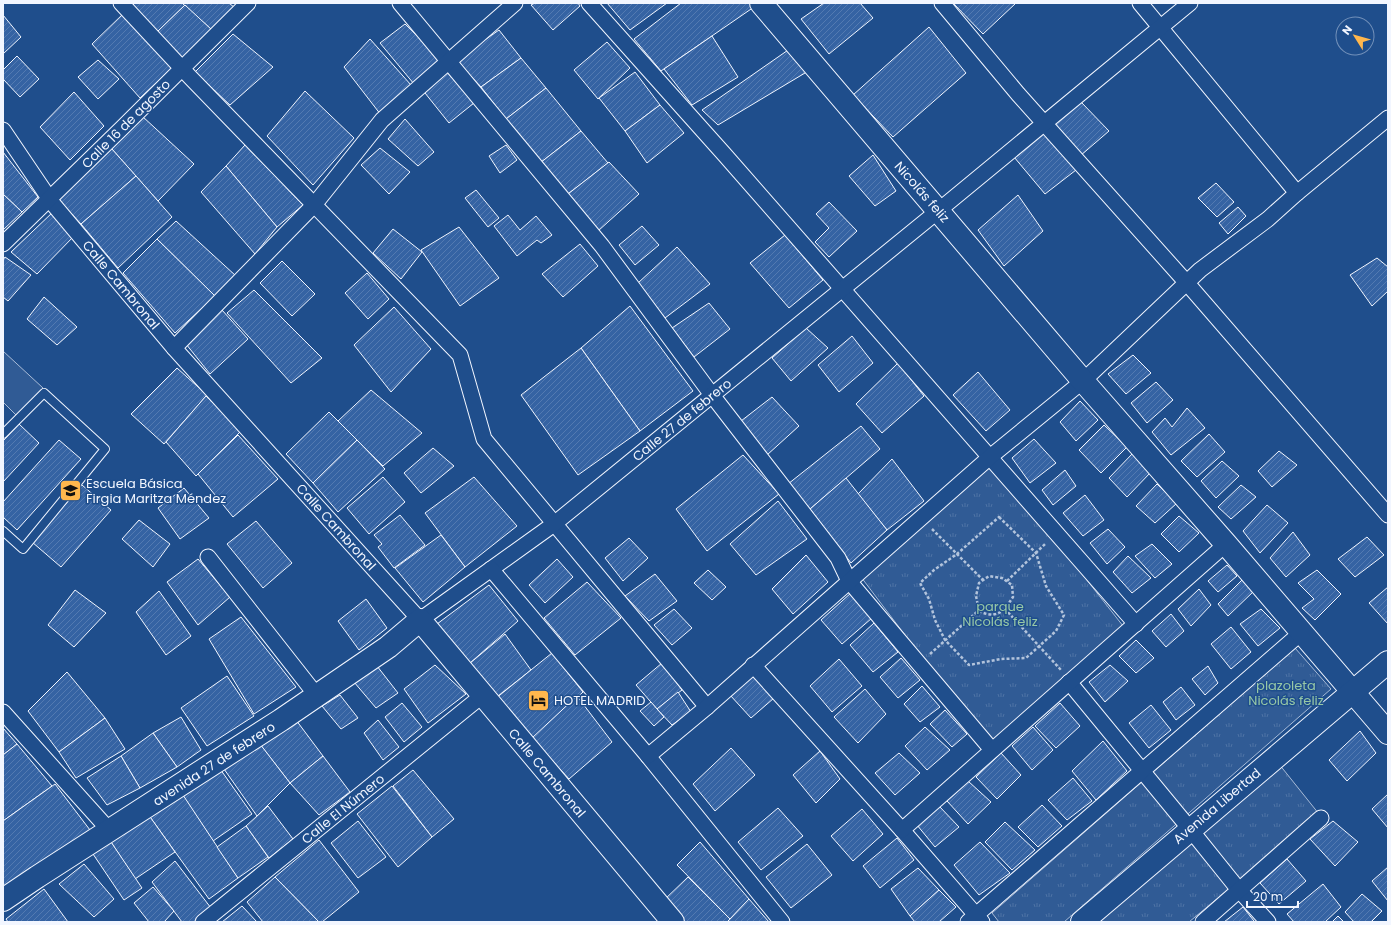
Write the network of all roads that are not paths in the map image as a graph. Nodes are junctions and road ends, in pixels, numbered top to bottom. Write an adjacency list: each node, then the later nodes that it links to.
1 (121, 3): 12 (street)
2 (248, 3): 12 (street, Calle 16 de agosto)
3 (400, 3): 11 (street)
4 (515, 3): 11 (street)
5 (589, 3): 22 (street)
6 (761, 3): 19 (main road, Nicolás feliz)
7 (942, 3): 14 (street)
8 (1140, 3): 10 (street)
9 (1190, 3): 10 (street, Calle 27 de febrero)
10 (1161, 27): 14 (street, Calle 27 de febrero); 16 (street)
11 (448, 62): 18 (street); 25 (street)
12 (182, 68): 17 (street, Calle 16 de agosto); 18 (street)
13 (1388, 118): 16 (street)
14 (1044, 124): 19 (street, Calle 27 de febrero); 21 (street)
15 (3, 130): 17 (street, Calle Cambronal)
16 (1297, 193): 21 (street)
17 (50, 198): 20 (street, Calle 16 de agosto); 23 (street, Calle Cambronal)
18 (314, 205): 23 (street); 29 (street)
19 (938, 211): 22 (street, Calle 27 de febrero); 24 (main road, Nicolás feliz)
20 (3, 244)
21 (1186, 282): 24 (street); 28 (street)
22 (842, 289): 25 (street, Calle 27 de febrero); 27 (street)
23 (174, 348): 35 (street, Calle Cambronal)
24 (1083, 381): 27 (street); 31 (main road, Nicolás feliz)
25 (712, 395): 29 (street, Calle 27 de febrero); 34 (street)
26 (3, 434): 30 (lane)
27 (990, 458): 34 (street); 36 (street)
28 (1388, 515)
29 (554, 524): 33 (street, Calle 27 de febrero); 44 (street)
30 (3, 531)
31 (1226, 544): 36 (street); 37 (main road, Nicolás feliz)
32 (208, 557): 43 (street)
33 (491, 569): 35 (street, Calle 27 de febrero); 48 (street)
34 (849, 581): 39 (street); 47 (street)
35 (420, 620): 42 (main road, Calle Cambronal); 43 (main road, avenida 27 de febrero)
36 (1136, 624): 40 (street)
37 (1302, 632): 41 (main road, Nicolás feliz); 49 (street)
38 (1388, 662): 41 (main road, Avenida Libertad)
39 (753, 666): 44 (street); 52 (street)
40 (1065, 674): 47 (street); 49 (street)
41 (1353, 692): 46 (main road, Nicolás feliz); 51 (main road, Avenida Libertad)
42 (483, 695): 57 (street, Calle El Número); 58 (main road, Calle Cambronal)
43 (317, 696): 53 (main road, avenida 27 de febrero)
44 (706, 707): 48 (street)
45 (3, 712): 53 (street)
46 (1388, 733)
47 (992, 750): 52 (street)
48 (648, 756): 59 (street)
49 (1142, 770): 51 (street); 56 (street)
50 (1321, 818): 54 (street)
51 (1190, 829): 54 (street); 60 (main road, Avenida Libertad)
52 (902, 830): 56 (street)
53 (110, 831): 55 (main road, avenida 27 de febrero)
54 (1239, 890): 61 (street); 62 (street)
55 (3, 900)
56 (975, 920)
57 (203, 922)
58 (673, 922)
59 (782, 922)
60 (1082, 922)
61 (1203, 922)
62 (1268, 922)

